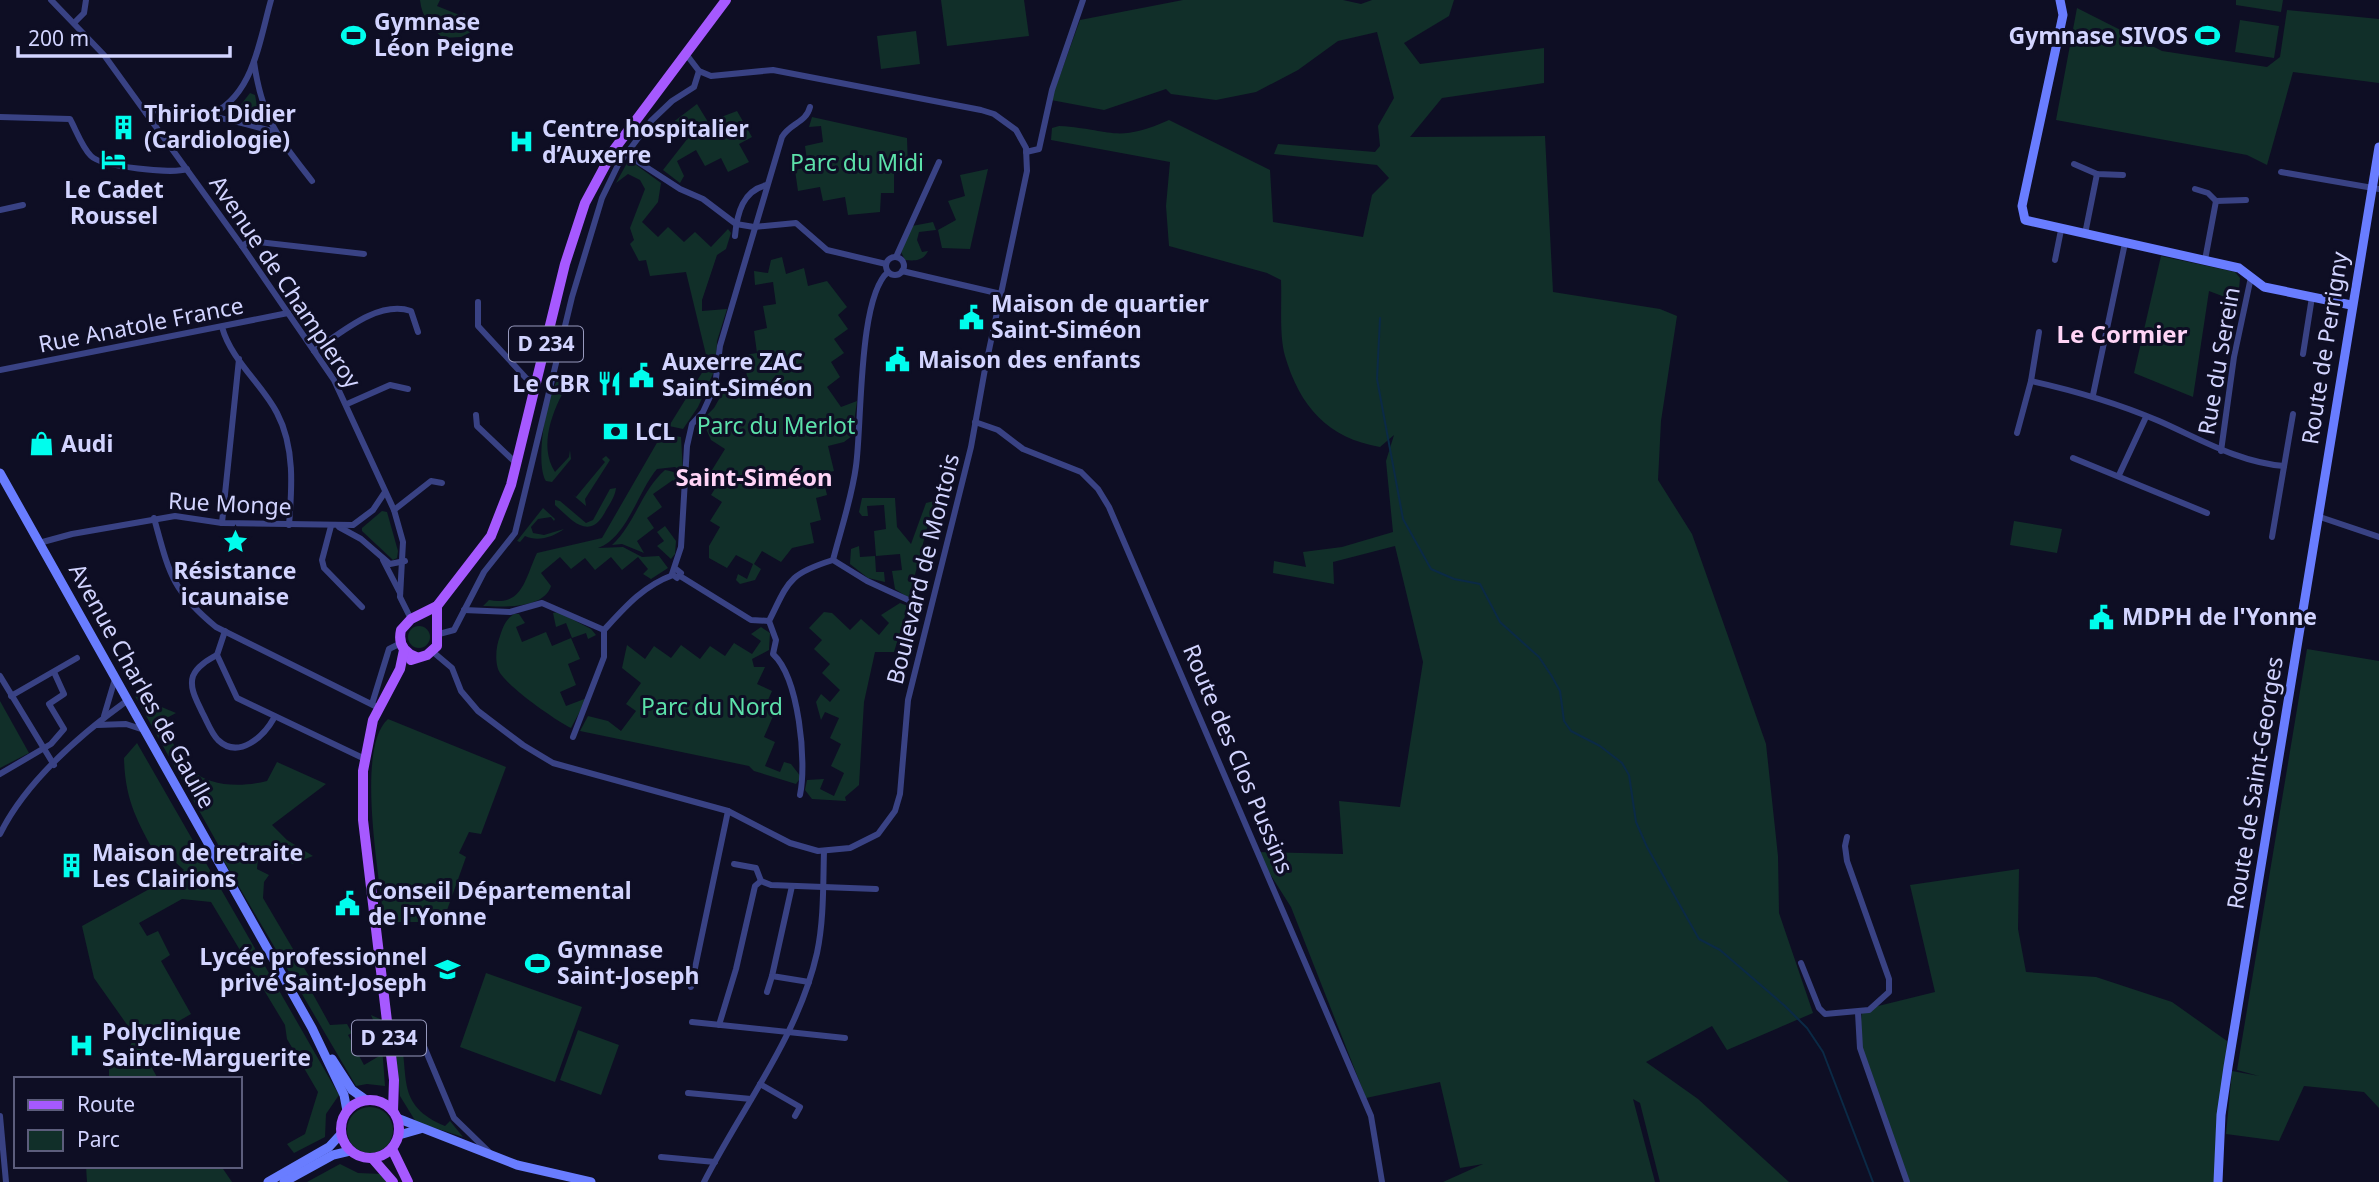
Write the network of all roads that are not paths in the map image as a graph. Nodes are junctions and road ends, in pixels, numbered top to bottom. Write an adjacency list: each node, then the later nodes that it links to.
1 (51, 0): 7 (street, Avenue de Champleroy)
2 (86, 0): 7 (street)
3 (271, 0): 9 (street)
4 (726, 0): 8 (main road, D 234)
5 (1083, 0): 17 (street)
6 (2060, 0): 35 (main road)
7 (74, 23): 12 (street, Avenue de Champleroy)
8 (686, 54): 10 (street); 61 (main road, D 234)
9 (253, 60): 13 (street); 15 (street)
10 (699, 71): 17 (street); 18 (street)
11 (810, 107): 26 (street)
12 (146, 113): 13 (street); 21 (street, Avenue de Champleroy)
13 (207, 116): 15 (street)
14 (0, 117): 21 (street)
15 (273, 131): 25 (street)
16 (2379, 147): 27 (main road, Route de Perrigny)
17 (1026, 152): 48 (street, Boulevard de Montois)
18 (626, 154): 33 (street); 96 (street)
19 (939, 162): 41 (street)
20 (2074, 164): 23 (street)
21 (187, 169): 39 (street, Avenue de Champleroy)
22 (2281, 172): 27 (street)
23 (2097, 174): 24 (street); 36 (street)
24 (2123, 175)
25 (312, 181)
26 (767, 185): 33 (street); 34 (street)
27 (2376, 188): 51 (main road, Route de Perrigny)
28 (2194, 189): 30 (street)
29 (2246, 200): 30 (street)
30 (2216, 201): 43 (street)
31 (23, 205): 32 (street)
32 (0, 210)
33 (736, 224): 34 (street); 37 (street)
34 (754, 227): 44 (street); 91 (street)
35 (2061, 230): 36 (main road); 42 (street)
36 (2085, 234): 38 (main road)
37 (735, 236)
38 (2125, 243): 43 (main road); 63 (street)
39 (242, 246): 40 (street); 52 (street, Avenue de Champleroy)
40 (364, 254)
41 (896, 257): 44 (street); 45 (street)
42 (2055, 260)
43 (2205, 260): 47 (main road)
44 (886, 264): 46 (street)
45 (902, 271): 46 (street); 48 (street)
46 (888, 272): 89 (street)
47 (2251, 277): 49 (main road); 70 (street, Rue du Serein)
48 (1001, 294): 68 (street, Boulevard de Montois)
49 (2312, 297): 51 (main road); 57 (street)
50 (478, 302): 61 (street)
51 (2351, 305): 80 (main road, Route de Perrigny)
52 (288, 313): 53 (street, Rue Anatole France); 56 (street, Avenue de Champleroy)
53 (222, 327): 58 (street); 59 (street, Rue Anatole France)
54 (418, 332): 56 (street)
55 (2039, 332): 60 (street)
56 (314, 351): 64 (street, Avenue de Champleroy)
57 (2303, 354)
58 (239, 359): 82 (street); 83 (street)
59 (0, 370)
60 (2031, 380): 63 (street); 69 (street)
61 (536, 384): 72 (main road, D 234)
62 (408, 389): 64 (street)
63 (2093, 395): 67 (street)
64 (347, 404): 77 (street, Avenue de Champleroy)
65 (2293, 414): 73 (street)
66 (476, 415): 72 (street)
67 (2147, 417): 70 (street); 75 (street)
68 (975, 422): 127 (street, Boulevard de Montois); 171 (street, Route des Clos Pussins)
69 (2017, 433)
70 (2221, 451): 73 (street)
71 (2073, 458): 75 (street)
72 (516, 463): 94 (main road, D 234)
73 (2284, 466): 85 (street)
74 (0, 473): 87 (main road, Avenue Charles de Gaulle)
75 (2119, 475): 79 (street)
76 (442, 482): 78 (street)
77 (385, 492): 78 (street, Avenue de Champleroy); 84 (street, Rue Monge)
78 (394, 510): 90 (street, Avenue de Champleroy)
79 (2207, 513)
80 (2317, 516): 86 (street); 173 (main road, Route de Saint-Georges)
81 (154, 518): 82 (street, Rue Monge); 87 (street, Rue Monge); 101 (street)
82 (222, 523): 83 (street, Rue Monge)
83 (289, 525): 84 (street, Rue Monge)
84 (334, 526): 88 (street); 95 (street)
85 (2272, 537)
86 (2379, 537)
87 (39, 543): 110 (main road, Avenue Charles de Gaulle)
88 (382, 558): 90 (street); 92 (street)
89 (833, 560): 93 (street); 98 (street)
90 (404, 561): 92 (street, Avenue de Champleroy)
91 (676, 574): 98 (street); 100 (street)
92 (400, 593): 97 (street)
93 (917, 604)
94 (437, 606): 97 (main road, D 234); 99 (main road)
95 (362, 607)
96 (464, 610): 99 (street); 100 (street)
97 (415, 618): 99 (main road); 102 (main road)
98 (769, 621): 123 (street)
99 (438, 630): 103 (main road)
100 (604, 630): 118 (street)
101 (225, 631): 104 (street); 113 (street)
102 (402, 647): 105 (main road); 107 (main road, D 234); 113 (street)
103 (433, 652): 105 (main road); 124 (street, Boulevard de Montois)
104 (217, 654): 115 (street); 115 (street)
105 (416, 657): 107 (main road, D 234)
106 (76, 658): 108 (street)
107 (400, 669): 113 (main road, D 234)
108 (54, 671): 111 (street); 119 (street)
109 (0, 676): 111 (street)
110 (116, 679): 112 (main road, Avenue Charles de Gaulle); 114 (street)
111 (11, 696): 119 (street)
112 (128, 700): 114 (street); 117 (main road, Avenue Charles de Gaulle)
113 (375, 706): 120 (main road, D 234)
114 (103, 718): 116 (street)
115 (274, 718): 120 (street)
116 (95, 725): 117 (street); 121 (street)
117 (144, 730): 141 (main road, Avenue Charles de Gaulle)
118 (573, 737)
119 (42, 750): 121 (street); 122 (street)
120 (365, 759): 142 (main road, D 234)
121 (54, 765): 125 (street)
122 (0, 774)
123 (800, 795)
124 (728, 811): 127 (street, Boulevard de Montois); 136 (street)
125 (0, 834)
126 (1847, 837): 138 (street)
127 (824, 851): 131 (street)
128 (734, 864): 129 (street)
129 (761, 881): 130 (street); 140 (street)
130 (792, 886): 131 (street); 134 (street)
131 (823, 887): 132 (street); 135 (street)
132 (876, 889)
133 (1801, 963): 138 (street)
134 (772, 975): 135 (street); 137 (street)
135 (809, 982): 143 (street)
136 (691, 987)
137 (767, 992)
138 (1858, 1013): 172 (street)
139 (692, 1022): 140 (street)
140 (719, 1025): 143 (street)
141 (312, 1028): 149 (main road, Avenue Charles de Gaulle); 151 (main road, Avenue Charles de Gaulle)
142 (387, 1028): 146 (main road, D 234); 160 (street)
143 (788, 1032): 144 (street); 145 (street)
144 (845, 1038)
145 (760, 1084): 148 (street); 153 (street)
146 (392, 1092): 150 (main road); 152 (main road, D 234)
147 (688, 1093): 148 (street)
148 (751, 1099): 163 (street)
149 (366, 1100): 150 (main road); 151 (main road)
150 (378, 1101): 152 (main road)
151 (347, 1111): 156 (main road)
152 (395, 1115): 155 (main road); 157 (main road)
153 (795, 1115)
154 (0, 1116): 164 (street)
155 (422, 1129): 157 (main road); 160 (main road)
156 (341, 1134): 159 (main road); 165 (main road)
157 (399, 1135): 158 (main road)
158 (392, 1149): 162 (main road); 168 (main road)
159 (350, 1151): 162 (main road); 166 (main road)
160 (493, 1156): 169 (main road)
161 (661, 1157): 163 (street)
162 (373, 1159): 167 (main road)
163 (715, 1162): 170 (street)
164 (6, 1182)
165 (268, 1182)
166 (284, 1182)
167 (393, 1182)
168 (408, 1182)
169 (591, 1182)
170 (704, 1182)
171 (1382, 1182)
172 (1908, 1182)
173 (2218, 1182)

